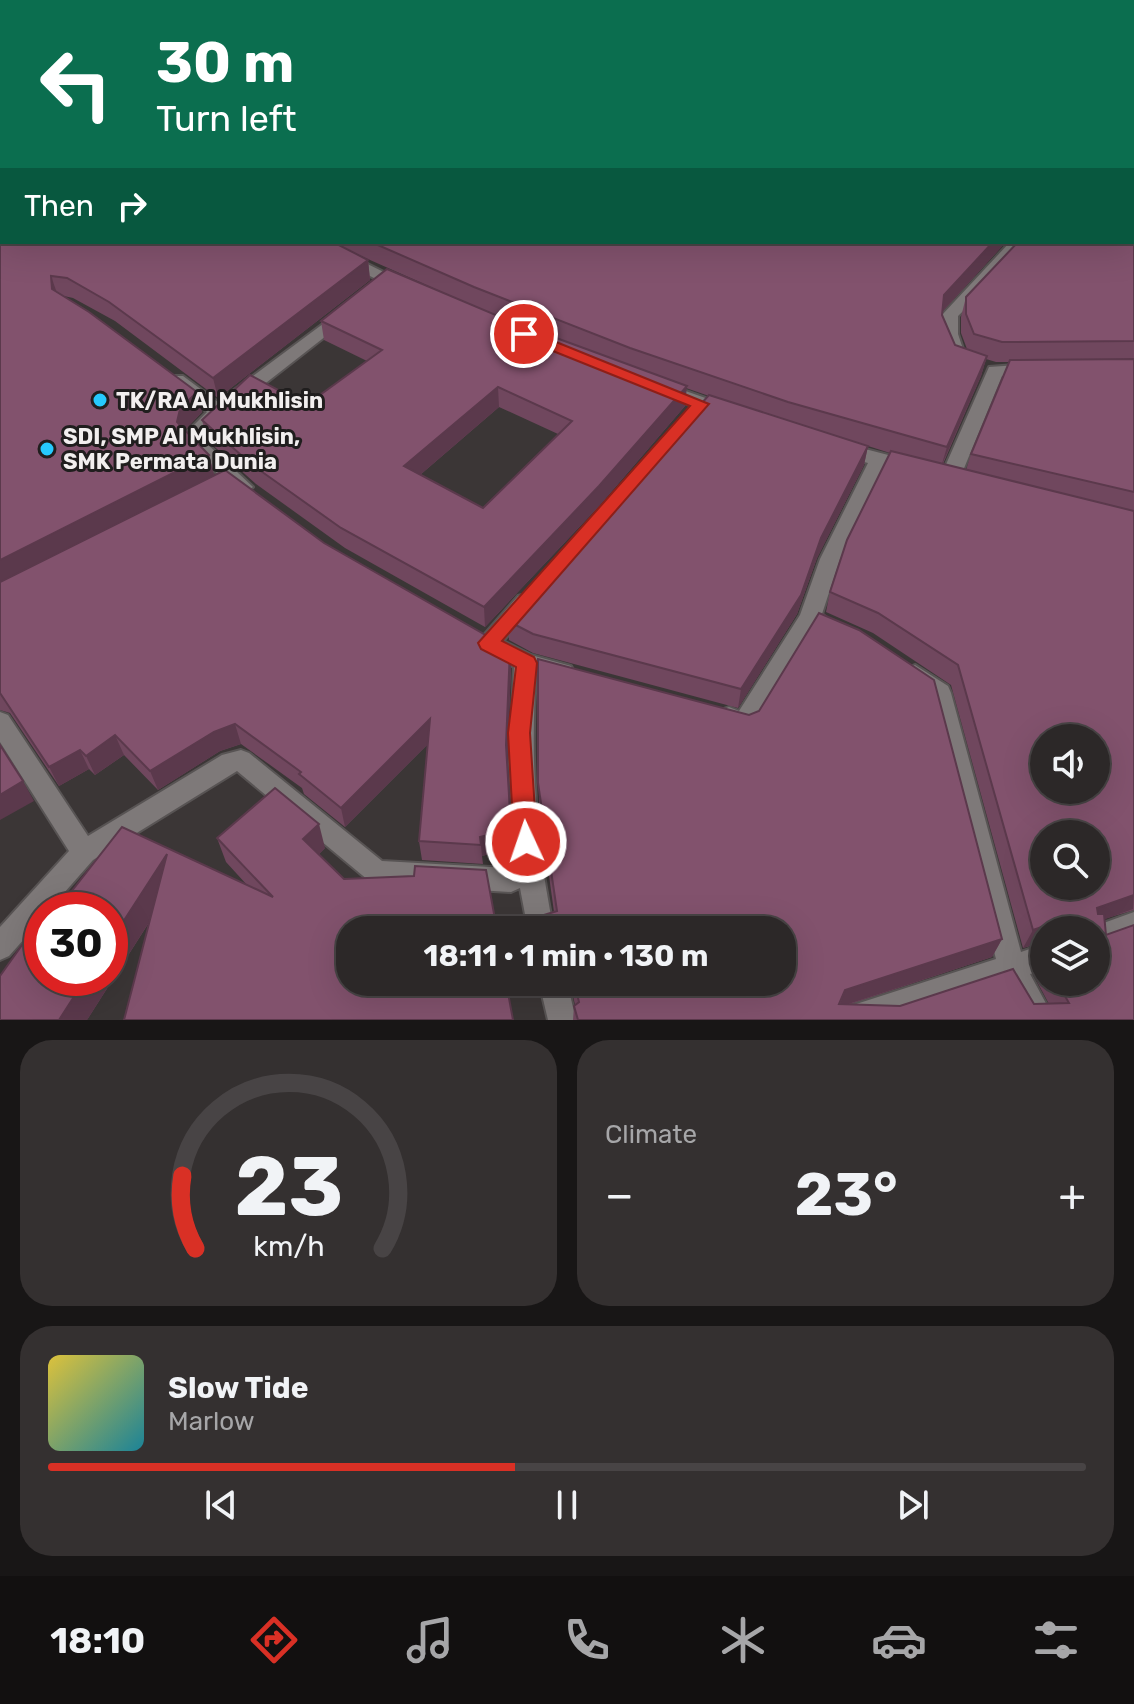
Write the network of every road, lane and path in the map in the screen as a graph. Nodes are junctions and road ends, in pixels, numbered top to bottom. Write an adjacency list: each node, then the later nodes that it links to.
1 (313, 244): 3 (street)
2 (1016, 244): 5 (street)
3 (375, 289): 4 (street); 9 (street)
4 (426, 295)
5 (982, 367): 7 (street); 12 (street)
6 (161, 368): 9 (street)
7 (1057, 370)
8 (642, 381): 10 (street)
9 (218, 411): 13 (street)
10 (746, 418)
11 (820, 441): 12 (street)
12 (879, 460): 15 (street)
13 (259, 500)
14 (540, 587): 17 (street)
15 (810, 618): 16 (street); 20 (street)
16 (837, 630)
17 (526, 663): 19 (street); 23 (street)
18 (901, 665): 29 (street)
19 (585, 678)
20 (701, 710)
21 (0, 722): 22 (street)
22 (84, 852): 23 (street); 27 (street)
23 (527, 870): 24 (street)
24 (538, 916)
25 (1134, 924): 26 (street)
26 (1110, 933)
27 (0, 947)
28 (1030, 962): 29 (street)
29 (1012, 969): 32 (street); 33 (street)
30 (556, 996): 31 (street)
31 (562, 1020)
32 (850, 1020)
33 (1041, 1020)

